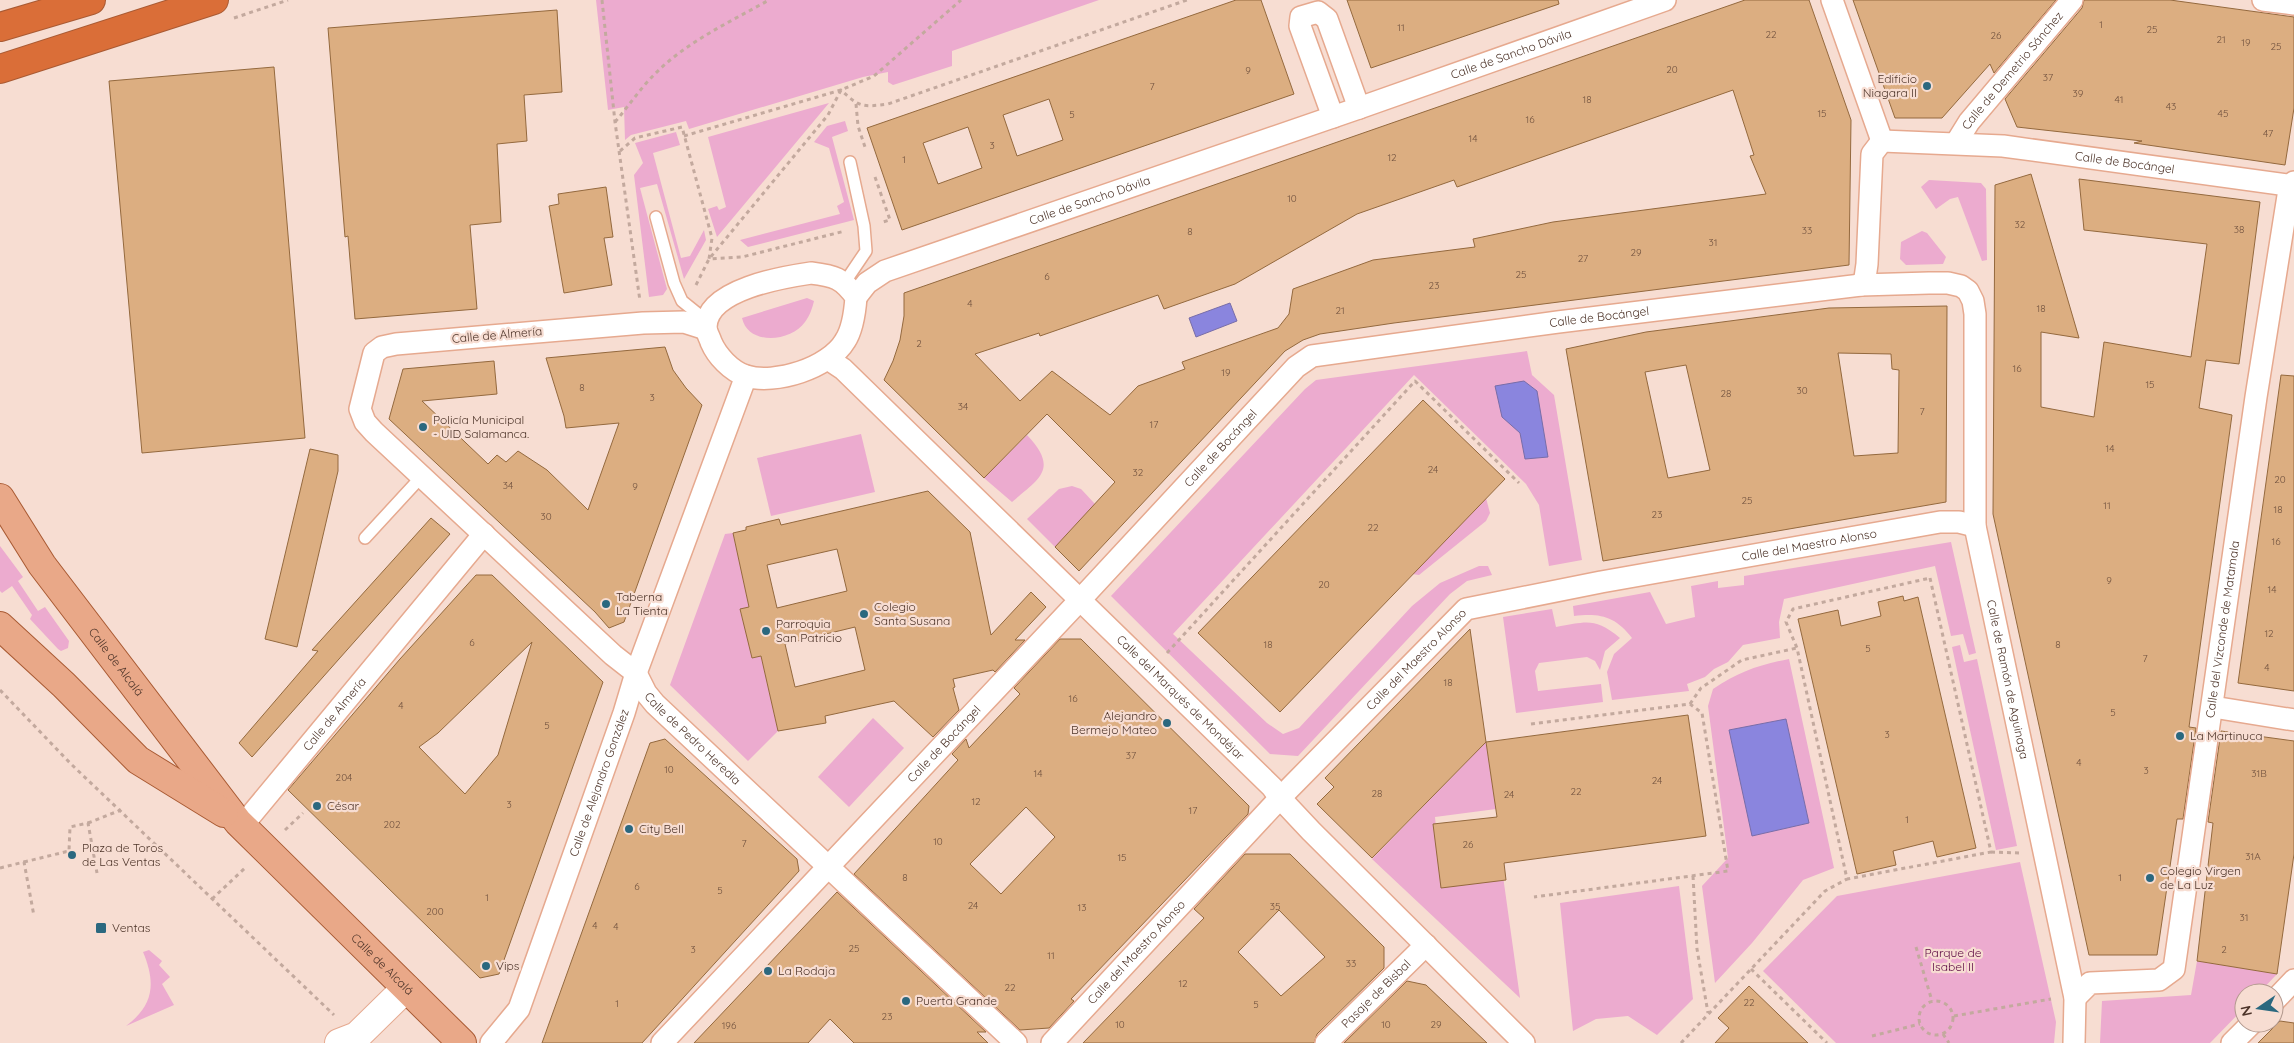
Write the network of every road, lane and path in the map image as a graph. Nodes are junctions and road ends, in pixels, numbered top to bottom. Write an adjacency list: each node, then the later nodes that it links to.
1 (91, 0): 12 (highway)
2 (214, 0): 13 (highway)
3 (602, 0): 17 (path)
4 (769, 0): 17 (path)
5 (961, 0): 14 (path)
6 (1187, 0): 14 (path)
7 (1665, 0): 15 (street, Calle de Sancho Dávila)
8 (1832, 0): 19 (street)
9 (2072, 0): 20 (street, Calle de Demetrio Sánchez)
10 (2263, 0): 11 (street)
11 (2294, 4)
12 (0, 27)
13 (0, 68)
14 (841, 90): 18 (path); 27 (path)
15 (1359, 108): 16 (street, Calle de Sancho Dávila); 16 (street)
16 (1333, 117): 29 (street, Calle de Sancho Dávila)
17 (615, 122): 21 (path)
18 (684, 136): 21 (path); 26 (path)
19 (1882, 141): 20 (street); 28 (street)
20 (1956, 143): 23 (street, Calle de Bocángel)
21 (620, 151): 30 (path)
22 (850, 162): 26 (lane)
23 (2294, 185): 49 (street, Calle del Vizconde de Matamala)
24 (656, 217): 32 (lane)
25 (890, 220): 26 (path)
26 (864, 226): 29 (lane)
27 (718, 246)
28 (1861, 285): 31 (street, Calle de Bocángel); 42 (street, Calle de Bocángel)
29 (851, 290): 32 (street); 33 (street)
30 (634, 304)
31 (1975, 314): 39 (street, Calle de Ramón de Aguinaga)
32 (707, 325): 34 (street); 35 (street, Calle de Almería)
33 (828, 359): 34 (street); 42 (street, Calle del Marqués de Mondéjar)
34 (746, 376): 46 (street, Calle de Alejandro González)
35 (374, 432): 36 (street, Calle de Pedro Heredia)
36 (423, 475): 40 (street, Calle de Pedro Heredia); 41 (lane)
37 (1519, 483): 45 (path)
38 (3, 507): 55 (main road, Calle de Alcalá)
39 (1975, 526): 52 (street, Calle del Maestro Alonso); 72 (street, Calle de Ramón de Aguinaga)
40 (484, 534): 46 (street, Calle de Pedro Heredia); 55 (street, Calle de Almería)
41 (365, 538)
42 (1079, 601): 52 (street, Calle del Marqués de Mondéjar); 60 (street, Calle de Bocángel)
43 (0, 626): 55 (main road, Calle de Alcalá)
44 (1797, 648): 48 (path); 56 (path); 63 (path)
45 (1164, 656)
46 (636, 673): 60 (street, Calle de Pedro Heredia); 82 (street, Calle de Alejandro González)
47 (0, 690): 53 (path)
48 (1690, 704): 51 (path); 62 (path)
49 (2213, 706): 50 (street); 72 (street, Calle del Vizconde de Matamala)
50 (2294, 720)
51 (1531, 724)
52 (1280, 798): 66 (street, Calle del Marqués de Mondéjar); 85 (street, Calle del Maestro Alonso)
53 (121, 810): 54 (path); 80 (path)
54 (88, 823): 58 (path); 61 (path)
55 (240, 824): 70 (main road, Calle de Alcalá)
56 (1991, 852): 57 (path); 63 (path)
57 (2019, 853)
58 (24, 862): 59 (path); 65 (path)
59 (0, 868)
60 (828, 868): 83 (street, Calle de Bocángel); 84 (street, Calle de Pedro Heredia)
61 (97, 873)
62 (1693, 876): 64 (path); 74 (path)
63 (1847, 880): 68 (path)
64 (1534, 897)
65 (34, 916)
66 (1426, 944): 86 (street, Pasaje de Bisbal); 87 (street, Calle del Marqués de Mondéjar)
67 (1916, 947): 73 (path)
68 (1750, 968): 74 (path); 89 (path)
69 (2294, 980): 71 (street)
70 (406, 988): 80 (street); 81 (main road, Calle de Alcalá)
71 (2284, 990)
72 (2065, 998): 75 (path); 91 (street, Calle de Ramón de Aguinaga)
73 (1932, 1001): 75 (path); 76 (path)
74 (1708, 1014): 88 (path)
75 (1954, 1016): 78 (path)
76 (1920, 1024): 78 (path); 79 (path)
77 (2242, 1033): 92 (street)
78 (1943, 1034): 90 (path)
79 (1872, 1036)
80 (348, 1040)
81 (462, 1043)
82 (491, 1043)
83 (662, 1043)
84 (1016, 1043)
85 (1052, 1043)
86 (1326, 1043)
87 (1524, 1043)
88 (1681, 1043)
89 (1827, 1043)
90 (1949, 1043)
91 (2074, 1043)
92 (2232, 1043)

